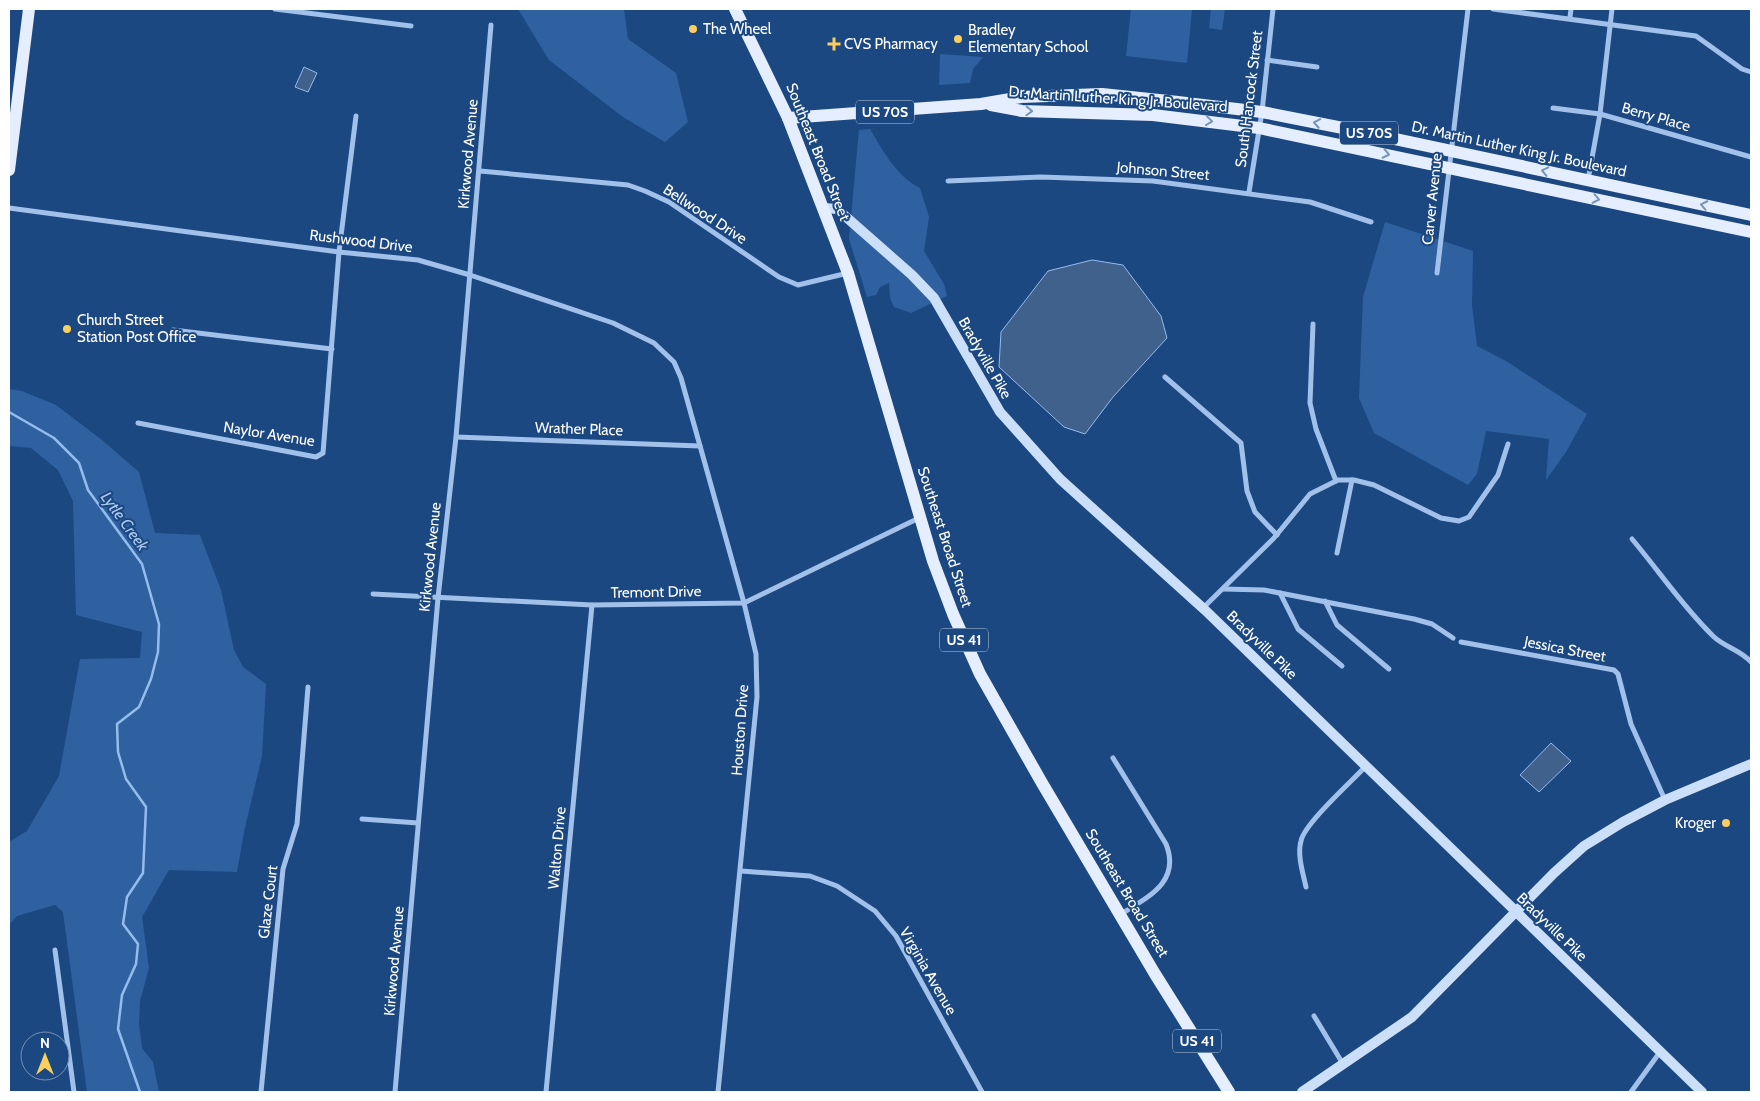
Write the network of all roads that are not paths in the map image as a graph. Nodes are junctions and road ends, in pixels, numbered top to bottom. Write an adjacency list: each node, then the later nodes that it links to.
1 (29, 9): 26 (main road)
2 (275, 9): 12 (street)
3 (735, 9): 21 (main road, Southeast Broad Street / US 41)
4 (1273, 9): 13 (street, South Hancock Street)
5 (1468, 9): 23 (street, Carver Avenue)
6 (1493, 9): 9 (street)
7 (1571, 9): 9 (street)
8 (1612, 9): 10 (street)
9 (1570, 17): 10 (street)
10 (1610, 23): 15 (street); 19 (street)
11 (491, 24): 27 (street, Kirkwood Avenue)
12 (411, 26)
13 (1267, 60): 14 (street); 18 (street, South Hancock Street)
14 (1317, 67)
15 (1751, 72)
16 (981, 104): 18 (main road, Dr. Martin Luther King Jr. Boulevard / US 70S); 21 (main road, Dr. Martin Luther King Jr. Boulevard / US 70S); 22 (main road, Dr. Martin Luther King Jr. Boulevard / US 70S, one-way to 22)
17 (1553, 108): 19 (street, Berry Place)
18 (1262, 112): 22 (street, South Hancock Street); 23 (main road, Dr. Martin Luther King Jr. Boulevard / US 70S, one-way to 18)
19 (1600, 114): 24 (street, Berry Place); 28 (street)
20 (356, 116): 36 (street, Naylor Avenue)
21 (788, 118): 32 (main road, Southeast Broad Street / US 41)
22 (1259, 128): 25 (main road, Dr. Martin Luther King Jr. Boulevard / US 70S, one-way to 25); 30 (street, South Hancock Street)
23 (1450, 150): 25 (street, Carver Avenue); 28 (main road, Dr. Martin Luther King Jr. Boulevard / US 70S, one-way to 23)
24 (1751, 156)
25 (1448, 168): 35 (main road, Dr. Martin Luther King Jr. Boulevard / US 70S, one-way to 35); 38 (street, Carver Avenue)
26 (9, 170)
27 (480, 171): 37 (street, Bellwood Drive); 39 (street, Kirkwood Avenue)
28 (1588, 180): 33 (main road, Dr. Martin Luther King Jr. Boulevard / US 70S, one-way to 28)
29 (948, 181): 30 (street, Johnson Street)
30 (1249, 192): 34 (street, Johnson Street)
31 (9, 208): 36 (street, Rushwood Drive)
32 (824, 208): 37 (main road, Southeast Broad Street / US 41); 62 (main road, Bradyville Pike)
33 (1751, 215)
34 (1371, 222)
35 (1751, 232)
36 (339, 252): 39 (street, Rushwood Drive); 42 (street, Naylor Avenue)
37 (848, 273): 51 (main road, Southeast Broad Street / US 41)
38 (1436, 273)
39 (470, 275): 44 (street, Rushwood Drive); 46 (street, Kirkwood Avenue)
40 (1313, 324): 50 (street)
41 (173, 330): 42 (street)
42 (332, 350): 45 (street, Naylor Avenue)
43 (1164, 377): 52 (street)
44 (681, 378): 48 (street, Houston Drive)
45 (138, 423)
46 (456, 437): 48 (street, Wrather Place); 58 (street, Kirkwood Avenue)
47 (1508, 444): 49 (street)
48 (700, 446): 60 (street, Houston Drive)
49 (1352, 480): 50 (street); 54 (street)
50 (1336, 481): 52 (street)
51 (920, 518): 60 (street, Tremont Drive); 78 (main road, Southeast Broad Street / US 41)
52 (1277, 535): 55 (street)
53 (1632, 539): 65 (street)
54 (1338, 553)
55 (1223, 589): 56 (street); 62 (street)
56 (1280, 593): 59 (street); 66 (street)
57 (373, 594): 58 (street, Tremont Drive)
58 (438, 598): 61 (street, Tremont Drive); 74 (street, Kirkwood Avenue)
59 (1325, 601): 63 (street); 67 (street)
60 (744, 603): 61 (street, Tremont Drive); 75 (street, Houston Drive)
61 (592, 605): 86 (street, Walton Drive)
62 (1203, 609): 71 (main road, Bradyville Pike)
63 (1453, 638)
64 (1461, 642): 72 (street, Jessica Street)
65 (1751, 662)
66 (1342, 666)
67 (1389, 669)
68 (308, 687): 84 (street, Glaze Court)
69 (1113, 758): 78 (street)
70 (1751, 764): 72 (main road)
71 (1365, 767): 76 (street); 77 (main road, Bradyville Pike)
72 (1665, 800): 77 (main road)
73 (362, 819): 74 (street)
74 (418, 823): 85 (street, Kirkwood Avenue)
75 (741, 870): 87 (street, Houston Drive); 88 (street, Virginia Avenue)
76 (1306, 888)
77 (1515, 913): 81 (main road, Bradyville Pike); 82 (main road)
78 (1120, 914): 89 (main road, Southeast Broad Street / US 41)
79 (54, 950): 83 (street)
80 (1314, 1016): 82 (street)
81 (1661, 1052): 91 (street); 92 (main road, Bradyville Pike)
82 (1344, 1064): 90 (main road)
83 (74, 1092)
84 (261, 1092)
85 (395, 1092)
86 (546, 1092)
87 (718, 1092)
88 (982, 1092)
89 (1229, 1092)
90 (1302, 1092)
91 (1631, 1092)
92 (1702, 1092)

